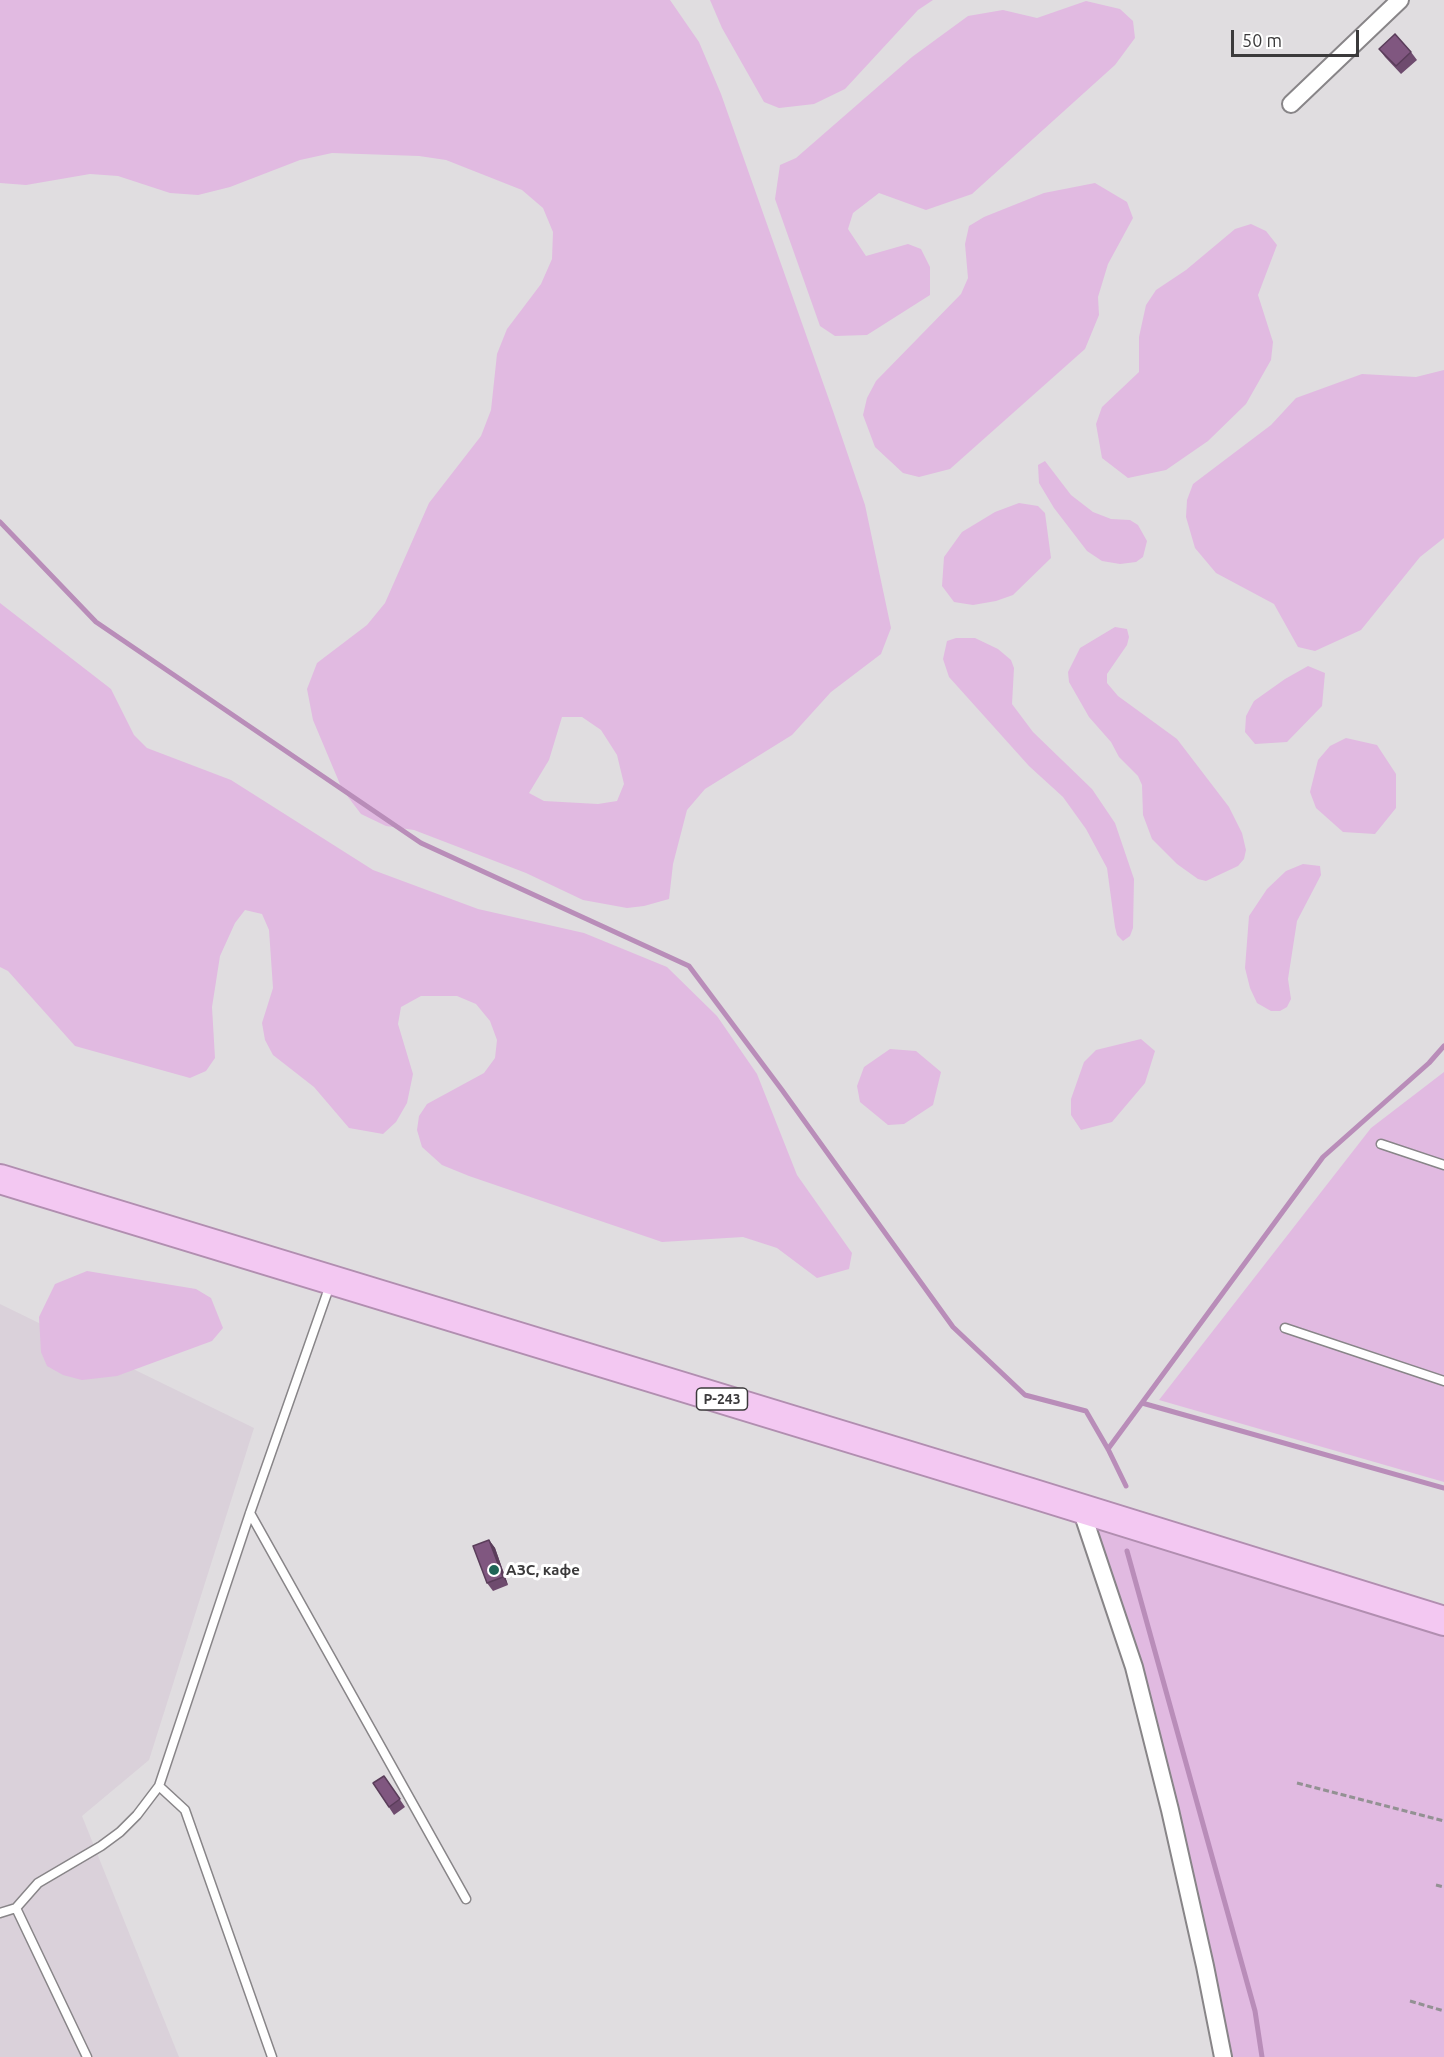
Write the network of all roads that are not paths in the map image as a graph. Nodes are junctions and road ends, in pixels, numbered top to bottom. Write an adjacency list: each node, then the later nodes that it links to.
1 (1400, 0): 2 (street)
2 (1291, 104)
3 (1381, 1144): 4 (lane)
4 (1444, 1166)
5 (0, 1179): 6 (highway, Р-243)
6 (332, 1279): 9 (highway, Р-243); 10 (lane)
7 (1285, 1328): 8 (lane)
8 (1444, 1381)
9 (1081, 1509): 11 (highway, Р-243); 18 (street)
10 (250, 1514): 12 (lane); 13 (lane)
11 (1444, 1621)
12 (159, 1786): 14 (lane); 17 (lane)
13 (466, 1899)
14 (16, 1908): 15 (lane); 16 (lane)
15 (0, 1913)
16 (87, 2057)
17 (272, 2057)
18 (1224, 2057)

